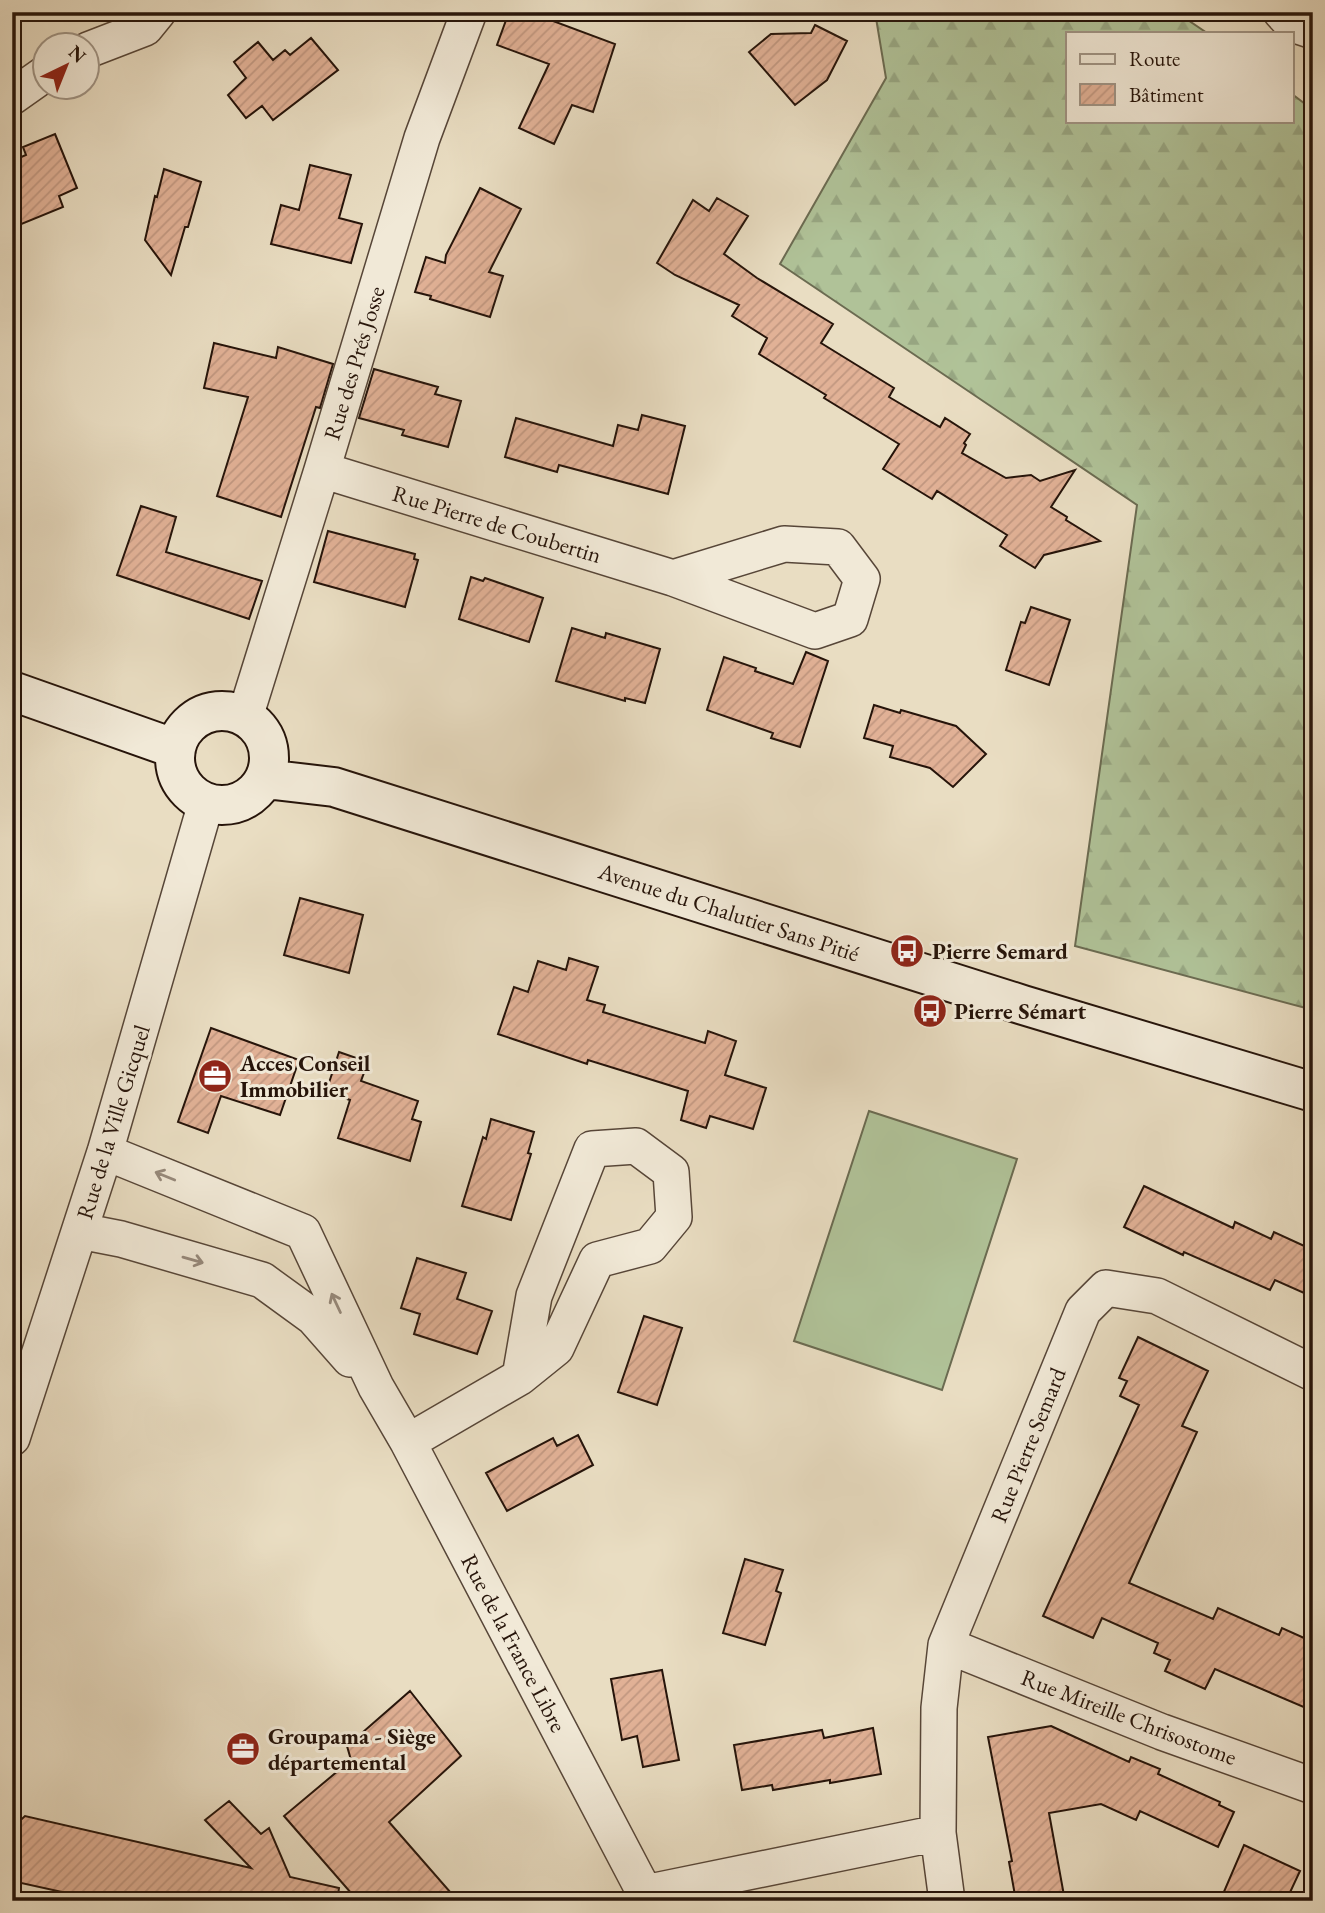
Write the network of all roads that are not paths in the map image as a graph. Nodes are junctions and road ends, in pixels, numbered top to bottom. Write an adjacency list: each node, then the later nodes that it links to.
1 (158, 12): 5 (street)
2 (469, 12): 8 (street, Rue des Prés Josse)
3 (1281, 12): 4 (street)
4 (1313, 31)
5 (102, 45)
6 (32, 83): 7 (street)
7 (12, 97)
8 (322, 470): 9 (street, Rue Pierre de Coubertin); 11 (street, Rue des Prés Josse)
9 (673, 578): 9 (street, Rue Pierre de Coubertin)
10 (12, 691): 12 (street)
11 (245, 717): 12 (street); 13 (street)
12 (176, 749): 14 (street)
13 (265, 779): 14 (street); 15 (street, Avenue du Chalutier Sans Pitié)
14 (206, 803): 16 (street, Rue de la Ville Gicquel)
15 (1313, 1092)
16 (105, 1152): 17 (street, Rue de la Ville Gicquel); 20 (street, Rue de la France Libre, one-way to 16)
17 (80, 1231): 20 (street, Rue de la France Libre, one-way to 20); 21 (street, Rue de la Ville Gicquel)
18 (1313, 1373): 23 (street, Rue Pierre Semard)
19 (520, 1377): 19 (street); 22 (street)
20 (376, 1387): 22 (street, Rue de la France Libre)
21 (12, 1438)
22 (408, 1442): 26 (street, Rue de la France Libre)
23 (946, 1645): 24 (street, Rue Mireille Chrisostome); 25 (street, Rue Pierre Semard)
24 (1313, 1786)
25 (938, 1833): 26 (street); 27 (street, Rue Pierre Semard)
26 (647, 1897)
27 (947, 1901)

